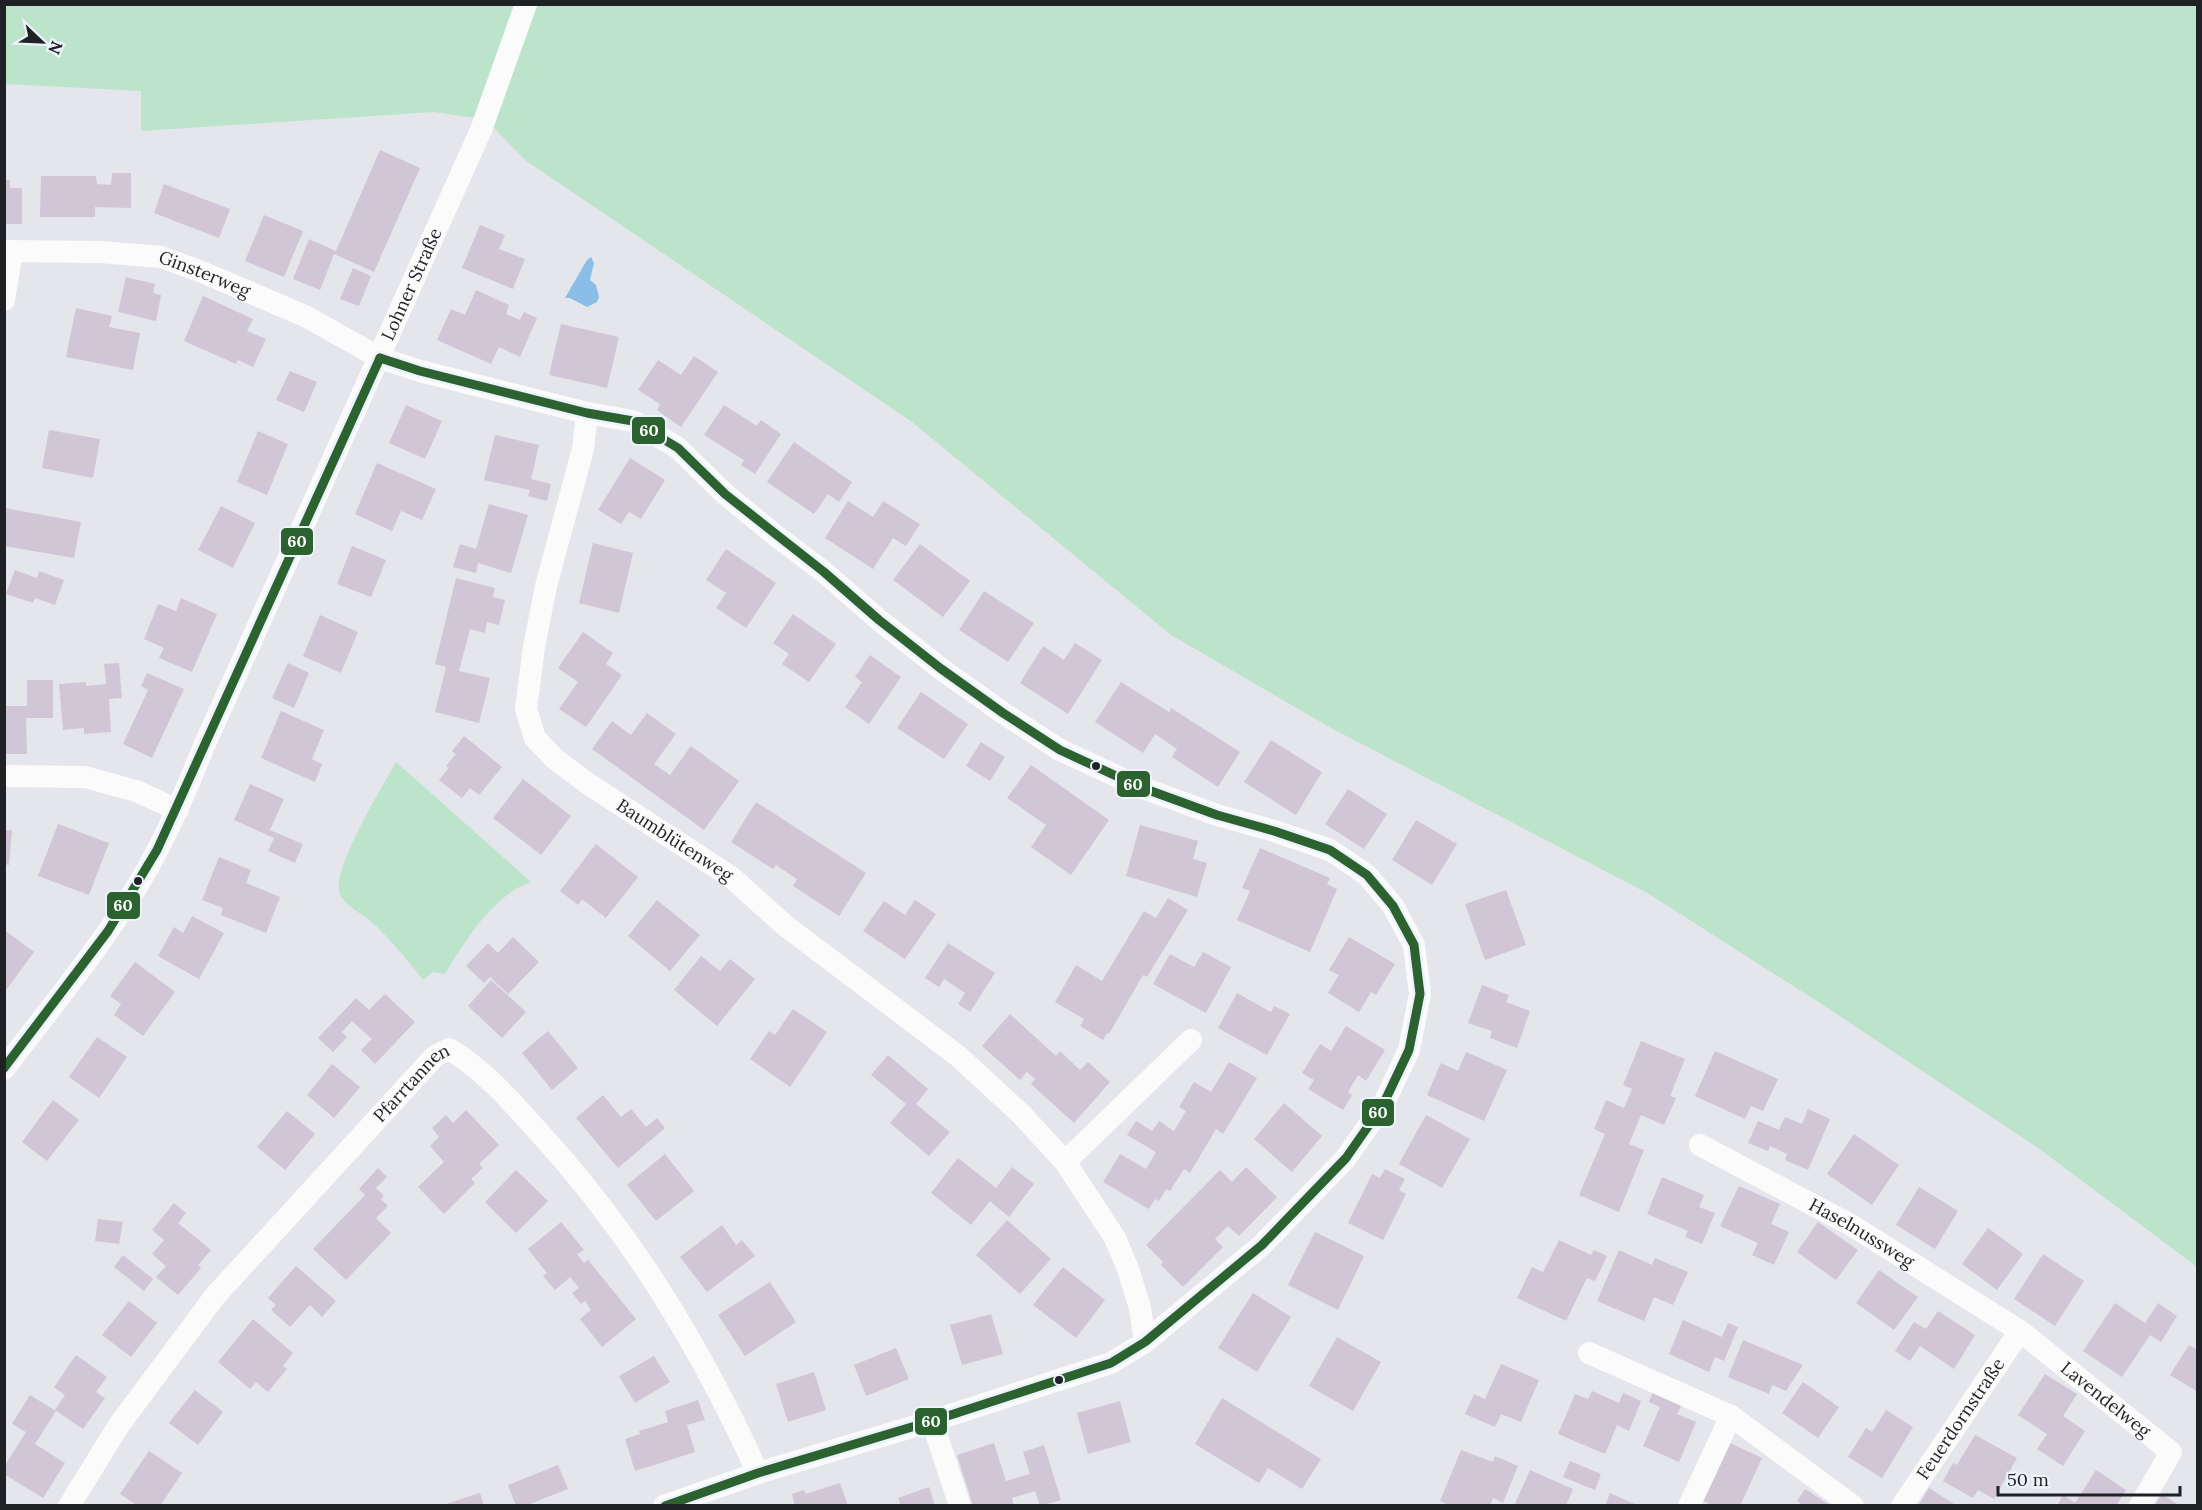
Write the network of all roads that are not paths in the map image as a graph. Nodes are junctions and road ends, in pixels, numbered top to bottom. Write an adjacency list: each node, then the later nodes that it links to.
1 (526, 4): 4 (street, Lohner Straße)
2 (8, 251): 3 (street, Ginsterweg); 4 (street, Ginsterweg)
3 (4, 300)
4 (380, 358): 5 (street, Ginsterweg); 7 (street, Lohner Straße)
5 (587, 413): 11 (street, Baumblütenweg); 13 (street, Ginsterweg)
6 (4, 776): 7 (street)
7 (178, 810): 9 (street, Lohner Straße)
8 (1191, 1040): 11 (street)
9 (4, 1070)
10 (1700, 1145): 12 (street, Haselnussweg)
11 (1065, 1162): 13 (street, Baumblütenweg)
12 (2020, 1331): 23 (street, Feuerdornstraße); 24 (street, Lavendelweg)
13 (1145, 1342): 16 (street, Ginsterweg)
14 (1589, 1353): 15 (street)
15 (1731, 1416): 21 (street); 22 (street)
16 (932, 1420): 17 (street, Ginsterweg); 20 (street)
17 (759, 1473): 18 (street, Pfarrtannen); 19 (street, Ginsterweg)
18 (69, 1506)
19 (664, 1506)
20 (960, 1506)
21 (1689, 1506)
22 (1853, 1506)
23 (1902, 1506)
24 (2140, 1506)

